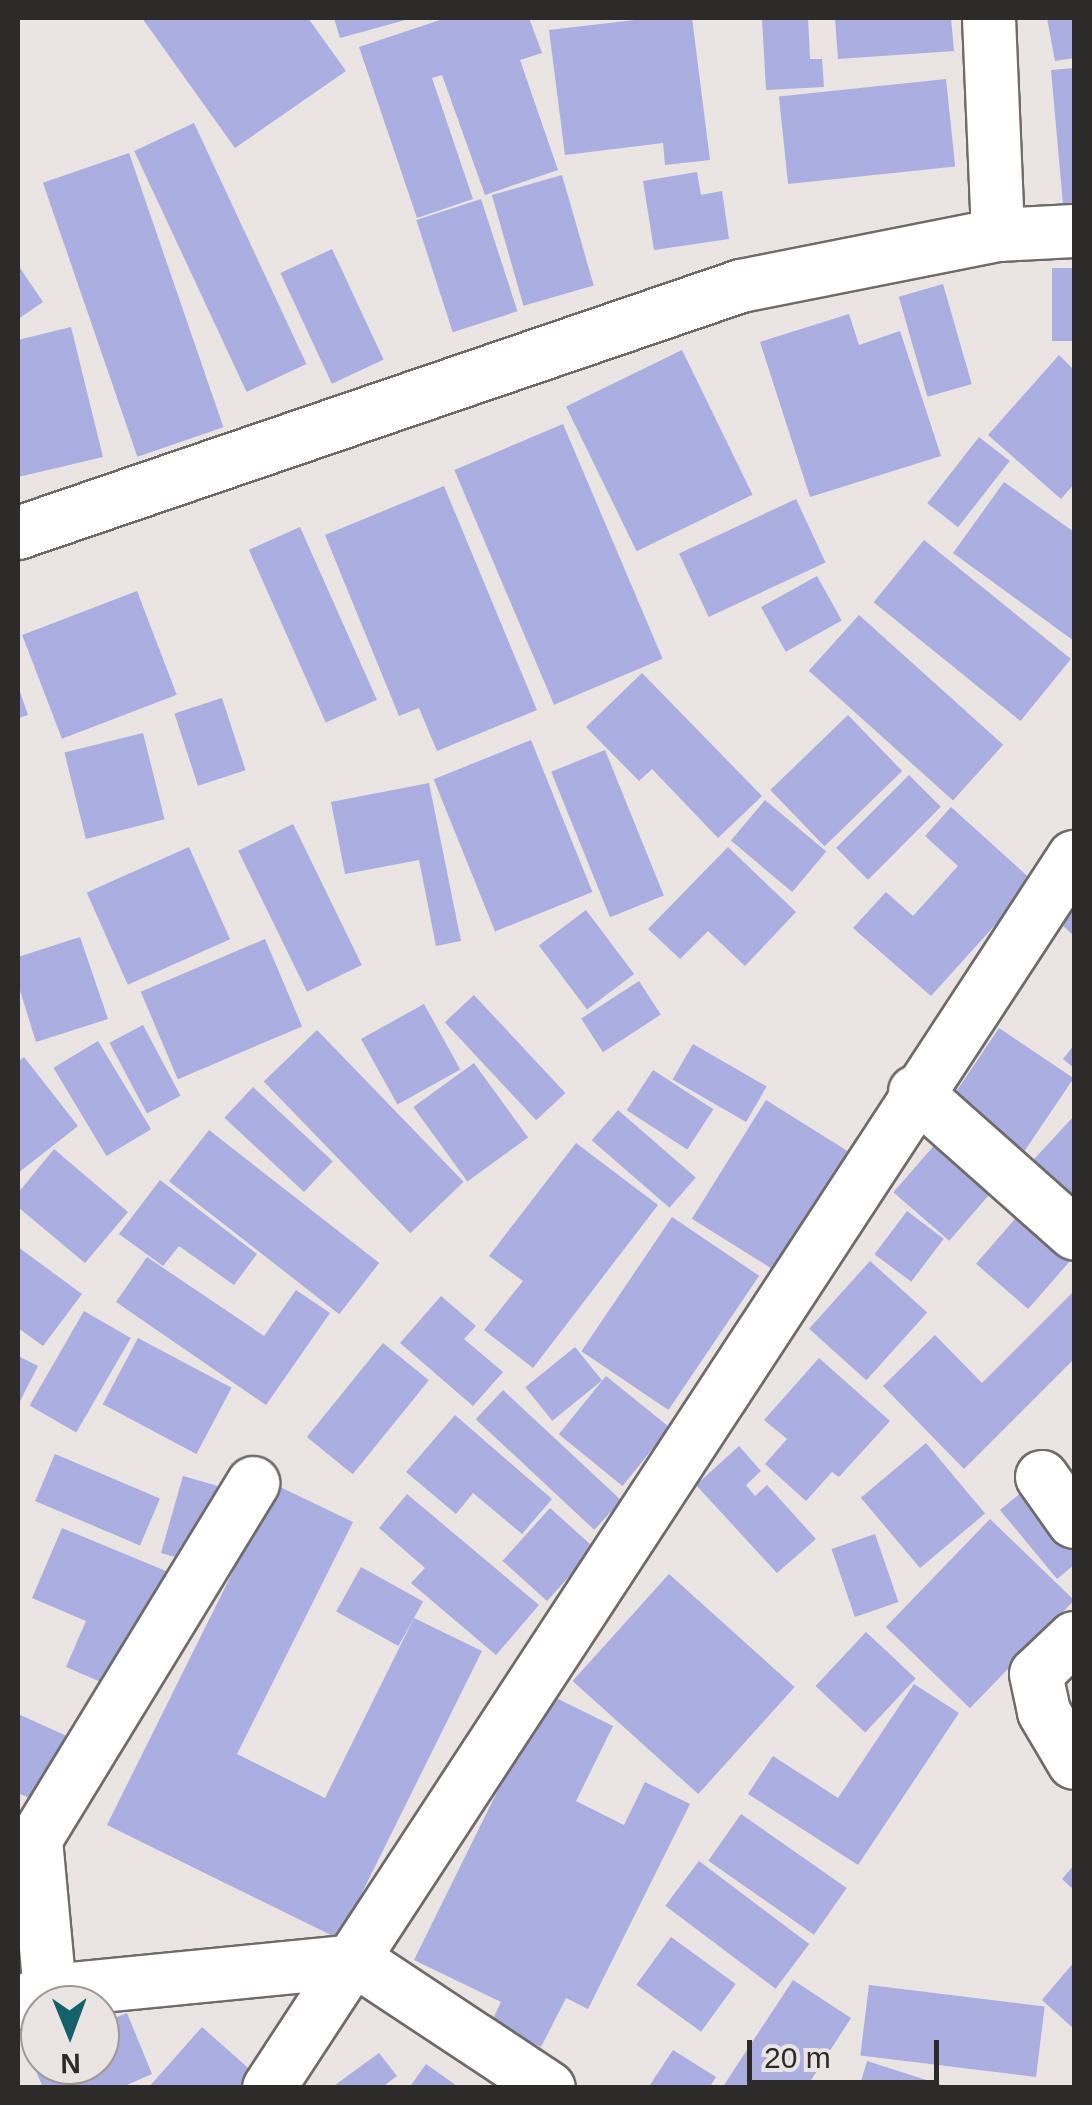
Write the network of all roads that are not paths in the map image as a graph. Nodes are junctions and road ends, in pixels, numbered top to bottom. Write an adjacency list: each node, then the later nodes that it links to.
1 (989, 18): 3 (street)
2 (1074, 231): 3 (street)
3 (998, 236): 4 (street)
4 (18, 534)
5 (1074, 857): 6 (street)
6 (915, 1092): 7 (street); 13 (street)
7 (1074, 1233)
8 (1042, 1477): 10 (street)
9 (253, 1483): 14 (street)
10 (1074, 1522)
11 (1074, 1638): 12 (street)
12 (1074, 1763)
13 (356, 1961): 15 (street); 16 (street); 17 (street)
14 (34, 1985)
15 (120, 1987)
16 (269, 2088)
17 (549, 2088)

